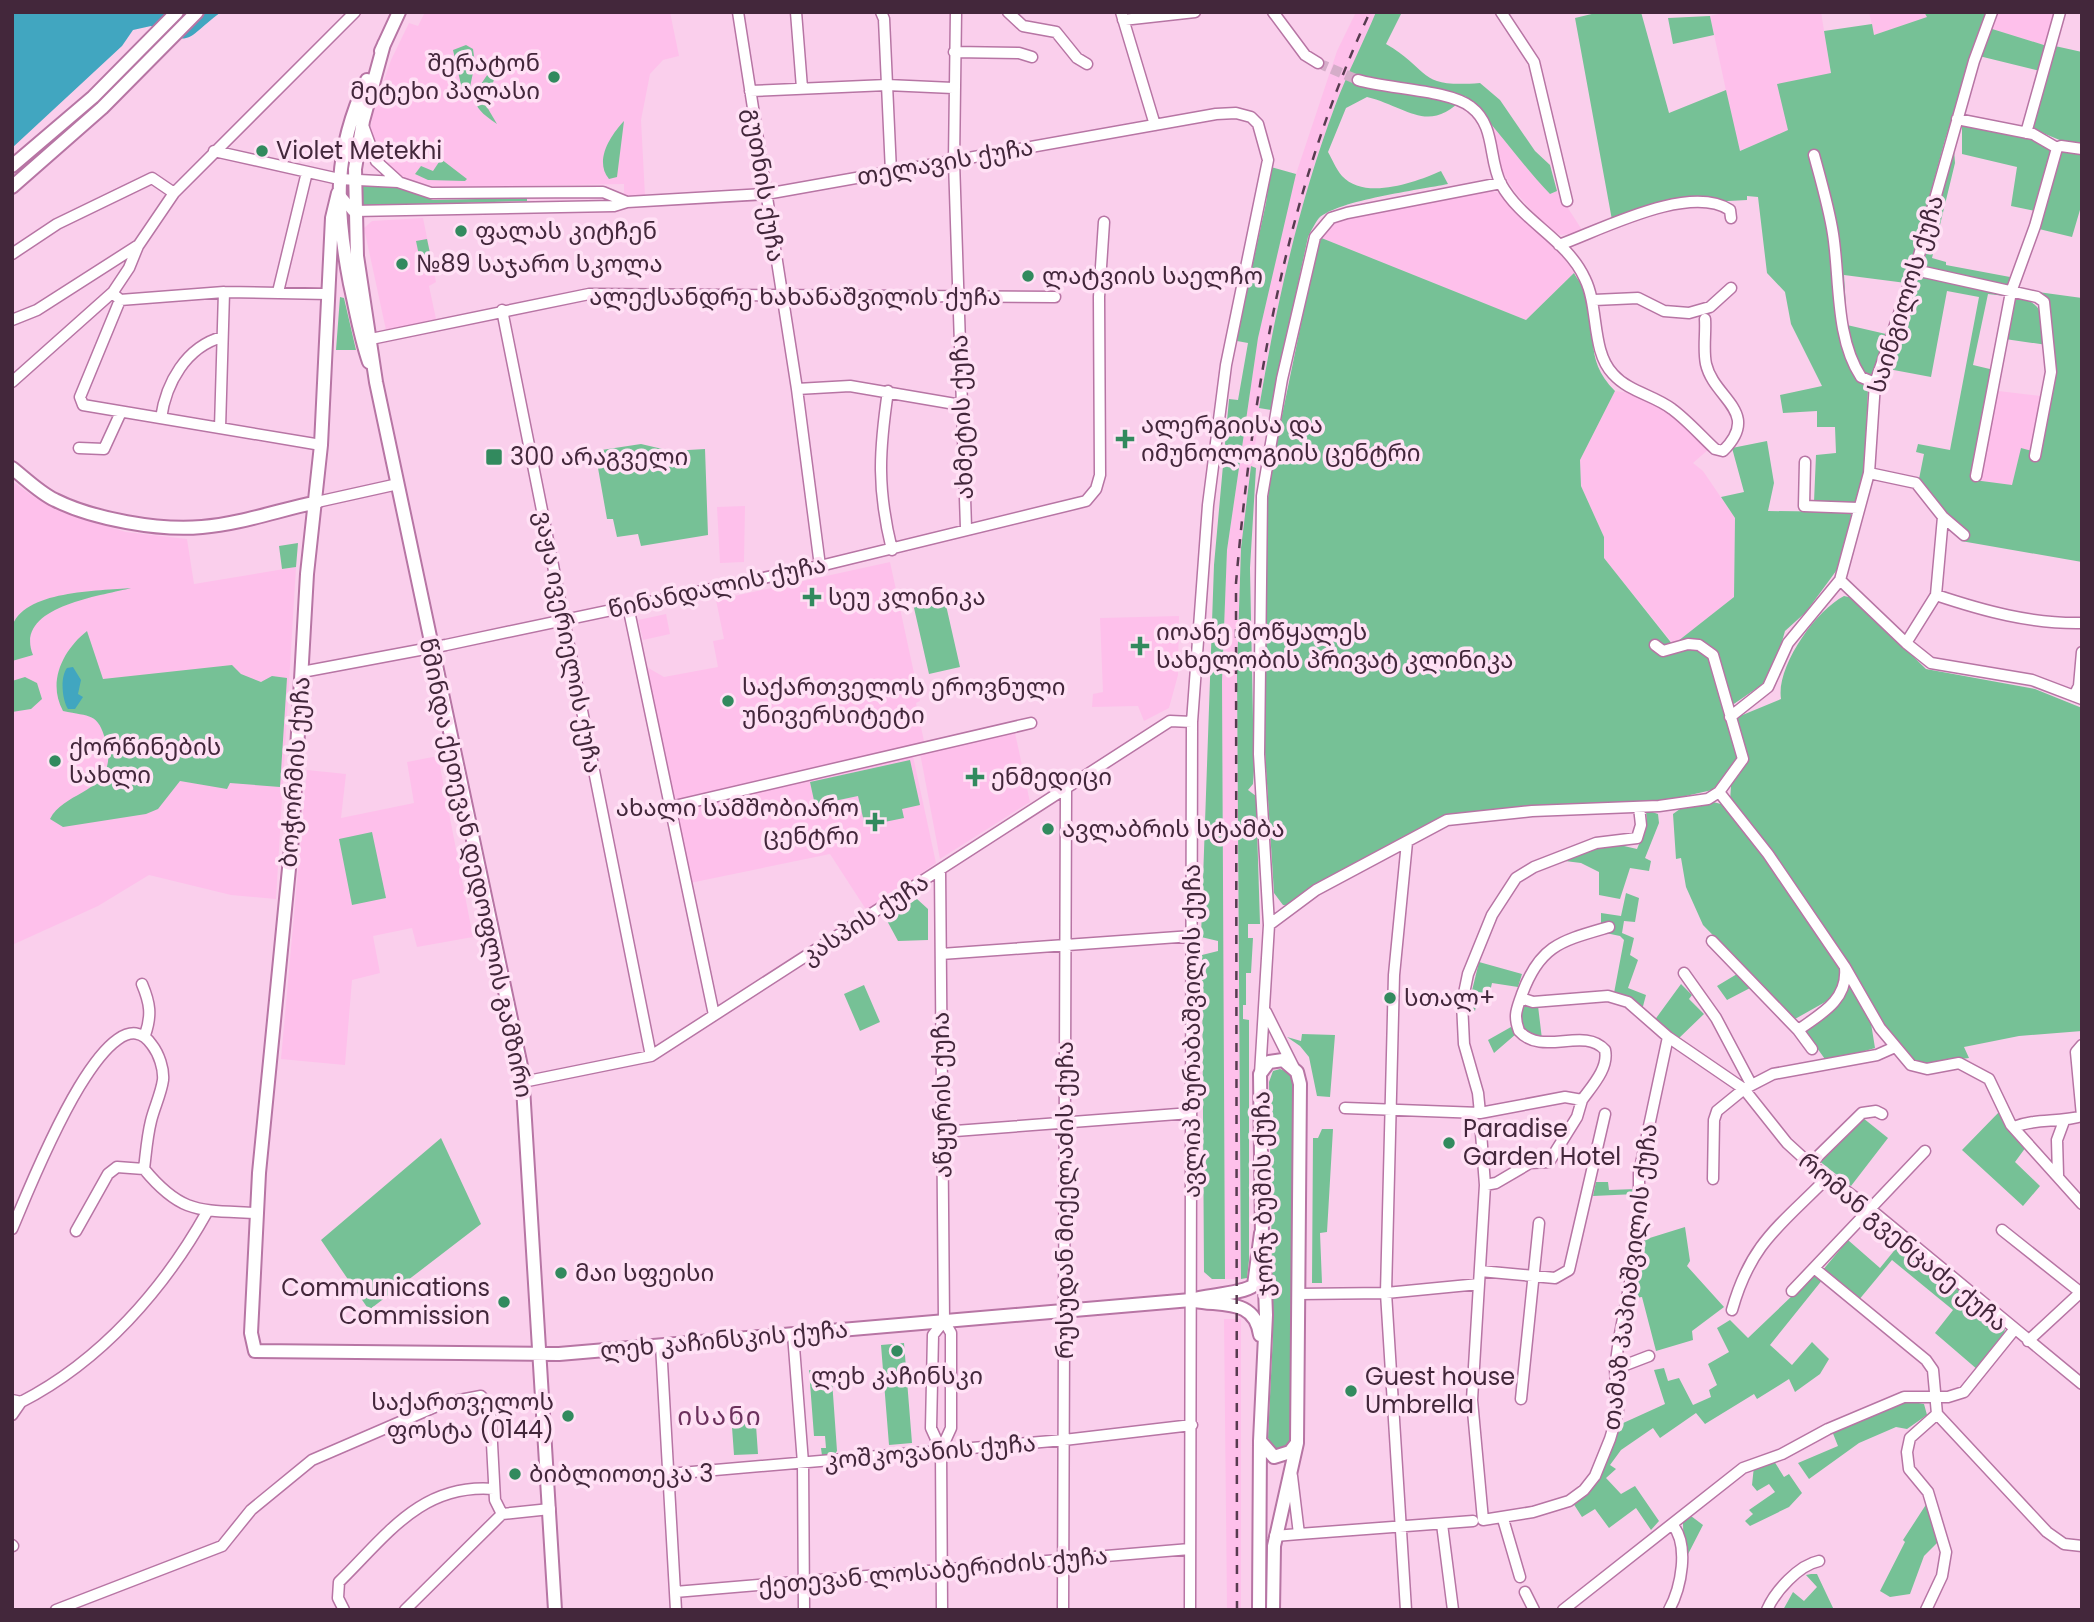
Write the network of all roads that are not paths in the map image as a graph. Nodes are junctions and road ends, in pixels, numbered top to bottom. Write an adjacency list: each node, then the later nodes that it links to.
1 (177, 12): 36 (main road)
2 (197, 12): 43 (main road)
3 (355, 12): 33 (street)
4 (399, 12): 16 (main road, წმინდა ქეთევან დედოფლის გამზირი)
5 (738, 12): 25 (street, გუთნის ქუჩა)
6 (796, 12): 23 (street)
7 (881, 12): 22 (street)
8 (956, 12): 17 (street, ახმეტის ქუჩა)
9 (1008, 12): 20 (street)
10 (1195, 12): 15 (street)
11 (1273, 12): 19 (street)
12 (1502, 12): 47 (street)
13 (1992, 12): 26 (street, საინგილოს ქუჩა)
14 (2060, 12): 30 (street)
15 (1122, 16): 29 (street)
16 (384, 44): 27 (main road, წმინდა ქეთევან დედოფლის გამზირი); 40 (main road, წმინდა ქეთევან დედოფლის გამზირი)
17 (954, 52): 18 (street); 24 (street, ახმეტის ქუჩა)
18 (1032, 57)
19 (1318, 62)
20 (1087, 64)
21 (1358, 80): 42 (street)
22 (887, 85): 23 (street); 24 (street); 38 (street)
23 (802, 88): 25 (street)
24 (953, 88): 35 (street, ახმეტის ქუჩა)
25 (750, 91): 46 (street, გუთნის ქუჩა)
26 (1957, 119): 30 (street); 55 (street, საინგილოს ქუჩა)
27 (363, 121): 39 (main road, წმინდა ქეთევან დედოფლის გამზირი); 41 (street)
28 (1258, 124): 29 (street, თელავის ქუჩა); 107 (street, ავლიპ ზურაბაშვილის ქუჩა)
29 (1155, 125): 35 (street, თელავის ქუჩა)
30 (2026, 133): 31 (street)
31 (2057, 148): 32 (street); 59 (street)
32 (2082, 149)
33 (214, 151): 37 (street, თელავის ქუჩა); 44 (street)
34 (1814, 155): 73 (street)
35 (954, 161): 38 (street, თელავის ქუჩა); 64 (street, ახმეტის ქუჩა)
36 (12, 166)
37 (307, 172): 40 (street, თელავის ქუჩა); 58 (street)
38 (891, 172): 46 (street, თელავის ქუჩა)
39 (354, 178): 40 (street, თელავის ქუჩა); 41 (street, თელავის ქუჩა); 49 (main road, წმინდა ქეთევან დედოფლის გამზირი)
40 (339, 179): 45 (main road, წმინდა ქეთევან დედოფლის გამზირი)
41 (398, 182): 48 (street, თელავის ქუჩა)
42 (1501, 183): 52 (street); 115 (street)
43 (12, 187)
44 (174, 193): 53 (street); 54 (street)
45 (338, 193): 49 (street); 60 (main road, ბოჭორმის ქუჩა); 72 (main road, წმინდა ქეთევან დედოფლის გამზირი)
46 (766, 194): 48 (street, თელავის ქუჩა); 62 (street, გუთნის ქუჩა)
47 (1567, 201)
48 (627, 202): 49 (street, თელავის ქუჩა)
49 (353, 211): 70 (main road, წმინდა ქეთევან დედოფლის გამზირი)
50 (1731, 218): 52 (street)
51 (1104, 222): 91 (street, წინანდალის ქუჩა)
52 (1559, 245): 65 (street)
53 (138, 246): 61 (street); 68 (street)
54 (12, 254)
55 (1914, 270): 59 (street); 73 (street, საინგილოს ქუჩა)
56 (1731, 288): 65 (street)
57 (224, 292): 58 (street); 61 (street); 69 (street)
58 (278, 292): 60 (street)
59 (2011, 292): 82 (street); 86 (street)
60 (329, 294): 80 (main road, ბოჭორმის ქუჩა)
61 (116, 296): 71 (street); 77 (street)
62 (781, 296): 64 (street, ალექსანდრე ხახანაშვილის ქუჩა); 66 (street, ალექსანდრე ხახანაშვილის ქუჩა); 74 (street, გუთნის ქუჩა)
63 (1055, 297): 64 (street, ალექსანდრე ხახანაშვილის ქუჩა)
64 (958, 298): 76 (street, ახმეტის ქუჩა)
65 (1594, 300): 67 (street)
66 (502, 310): 70 (street, ალექსანდრე ხახანაშვილის ქუჩა); 98 (street, ვაჟა ივერიელის ქუჩა)
67 (1705, 319)
68 (12, 320)
69 (222, 337): 78 (street); 79 (street)
70 (371, 339): 72 (main road, წმინდა ქეთევან დედოფლის გამზირი)
71 (12, 382)
72 (376, 382): 87 (main road, წმინდა ქეთევან დედოფლის გამზირი)
73 (1875, 383): 85 (street, საინგილოს ქუჩა)
74 (797, 389): 75 (street); 94 (street, გუთნის ქუჩა)
75 (888, 391): 76 (street); 93 (street)
76 (961, 405): 91 (street, ახმეტის ქუჩა)
77 (121, 412): 78 (street); 81 (street)
78 (160, 418): 79 (street)
79 (220, 428): 80 (street)
80 (321, 445): 88 (main road, ბოჭორმის ქუჩა)
81 (79, 448)
82 (2035, 456)
83 (1805, 462): 89 (street)
84 (12, 468): 88 (main road)
85 (1869, 473): 89 (street, საინგილოს ქუჩა); 90 (street)
86 (1976, 476)
87 (398, 484): 88 (street); 102 (main road, წმინდა ქეთევან დედოფლის გამზირი)
88 (317, 502): 104 (main road, ბოჭორმის ქუჩა)
89 (1858, 508): 95 (street, საინგილოს ქუჩა)
90 (1943, 517): 92 (street); 96 (street)
91 (966, 528): 93 (street, წინანდალის ქუჩა)
92 (1964, 535)
93 (892, 550): 94 (street, წინანდალის ქუჩა)
94 (820, 566): 97 (street, წინანდალის ქუჩა)
95 (1840, 580): 100 (street); 106 (street, საინგილოს ქუჩა)
96 (1936, 595): 99 (street); 100 (street)
97 (628, 606): 98 (street, წინანდალის ქუჩა); 111 (street)
98 (564, 620): 102 (street, წინანდალის ქუჩა); 133 (street, ვაჟა ივერიელის ქუჩა)
99 (2082, 623)
100 (1906, 643): 105 (street)
101 (1655, 645): 106 (street)
102 (431, 648): 104 (street, წინანდალის ქუჩა); 136 (main road, წმინდა ქეთევან დედოფლის გამზირი)
103 (2082, 652): 105 (street)
104 (302, 672): 161 (main road, ბოჭორმის ქუჩა)
105 (2078, 698)
106 (1730, 717): 110 (street)
107 (1192, 722): 109 (street, კასპის ქუჩა); 117 (street, ავლიპ ზურაბაშვილის ქუჩა)
108 (1031, 723): 111 (street)
109 (1066, 791): 114 (street, კასპის ქუჩა); 119 (street, რუსუდან მიქელაძის ქუჩა)
110 (1719, 792): 112 (street); 121 (street)
111 (670, 807): 126 (street)
112 (1639, 807): 113 (street); 142 (street)
113 (1407, 842): 115 (street); 140 (street)
114 (940, 870): 120 (street, აწყურის ქუჩა); 126 (street, კასპის ქუჩა)
115 (1269, 925): 125 (street)
116 (1609, 927): 124 (street)
117 (1192, 936): 119 (street); 141 (street, ავლიპ ზურაბაშვილის ქუჩა)
118 (1712, 941): 127 (street)
119 (1066, 945): 120 (street); 147 (street, რუსუდან მიქელაძის ქუჩა)
120 (941, 954): 149 (street, აწყურის ქუჩა)
121 (1845, 967): 127 (street); 131 (street)
122 (1684, 973): 137 (street)
123 (142, 984): 128 (street)
124 (1521, 998): 129 (street); 138 (street)
125 (1265, 1012): 134 (street); 135 (street)
126 (714, 1016): 133 (street, კასპის ქუჩა)
127 (1798, 1030): 132 (street)
128 (145, 1035): 153 (street); 163 (street)
129 (1668, 1037): 137 (street); 187 (street, თამაზ პაპიაშვილის ქუჩა)
130 (2082, 1045): 145 (street)
131 (1895, 1047): 137 (street); 148 (street)
132 (1812, 1049)
133 (651, 1056): 136 (street, კასპის ქუჩა)
134 (1293, 1066): 135 (main road, ჯორჯ ბუშის ქუჩა); 174 (main road, ჯორჯ ბუშის ქუჩა)
135 (1260, 1074): 166 (main road, ჯორჯ ბუშის ქუჩა)
136 (523, 1082): 184 (main road, წმინდა ქეთევან დედოფლის გამზირი)
137 (1747, 1087): 152 (street, რომან გვენცაძე ქუჩა); 156 (street)
138 (1582, 1100): 142 (street); 157 (street)
139 (1345, 1108): 140 (street)
140 (1389, 1111): 142 (street); 173 (street)
141 (1191, 1113): 147 (street); 175 (street, ავლიპ ზურაბაშვილის ქუჩა)
142 (1480, 1113)
143 (1605, 1114): 169 (street)
144 (1882, 1114): 152 (street)
145 (2082, 1116): 146 (street)
146 (2064, 1121): 148 (street); 154 (street)
147 (1065, 1123): 149 (street); 177 (street, რუსუდან მიქელაძის ქუჩა)
148 (2014, 1128): 154 (street)
149 (942, 1132): 178 (street, აწყურის ქუჩა)
150 (1481, 1133): 157 (street)
151 (1925, 1151): 159 (street)
152 (1810, 1164): 155 (street, რომან გვენცაძე ქუჩა)
153 (144, 1169): 160 (street); 165 (street)
154 (2058, 1176): 158 (street)
155 (1828, 1177): 159 (street, რომან გვენცაძე ქუჩა); 176 (street)
156 (1713, 1179)
157 (1485, 1185): 168 (street)
158 (2082, 1203)
159 (1869, 1208): 167 (street); 179 (street, რომან გვენცაძე ქუჩა)
160 (207, 1212): 161 (street); 191 (street)
161 (257, 1213): 183 (main road, ბოჭორმის ქუჩა)
162 (1539, 1223): 169 (street)
163 (12, 1228)
164 (2002, 1230): 172 (street)
165 (76, 1231)
166 (1261, 1233): 175 (main road, ლეხ კაჩინსკის ქუჩა); 186 (main road, ჯორჯ ბუშის ქუჩა)
167 (1814, 1268): 171 (street); 189 (street)
168 (1480, 1271): 169 (street); 170 (street)
169 (1535, 1276): 190 (street)
170 (1479, 1284): 173 (street); 206 (street)
171 (1792, 1291)
172 (2081, 1291): 181 (street)
173 (1386, 1293): 174 (street); 209 (street)
174 (1298, 1294): 197 (main road, ჯორჯ ბუშის ქუჩა)
175 (1191, 1300): 177 (main road, ლეხ კაჩინსკის ქუჩა); 186 (main road, ლეხ კაჩინსკის ქუჩა); 194 (street, ავლიპ ზურაბაშვილის ქუჩა)
176 (1732, 1310)
177 (1065, 1311): 178 (main road, ლეხ კაჩინსკის ქუჩა); 195 (street, რუსუდან მიქელაძის ქუჩა)
178 (944, 1321): 180 (main road, ლეხ კაჩინსკის ქუჩა); 198 (street, აწყურის ქუჩა); 198 (street, აწყურის ქუჩა)
179 (2014, 1330): 181 (street); 189 (street, რომან გვენცაძე ქუჩა)
180 (793, 1334): 182 (main road, ლეხ კაჩინსკის ქუჩა); 199 (street)
181 (2028, 1341): 188 (street)
182 (661, 1345): 184 (main road, ლეხ კაჩინსკის ქუჩა); 200 (street)
183 (255, 1351): 184 (main road, ლეხ კაჩინსკის ქუჩა)
184 (540, 1353): 203 (main road, წმინდა ქეთევან დედოფლის გამზირი)
185 (1649, 1356): 187 (street)
186 (1262, 1362): 196 (main road, ჯორჯ ბუშის ქუჩა)
187 (1615, 1369): 205 (street, თამაზ პაპიაშვილის ქუჩა)
188 (2082, 1384)
189 (1935, 1398): 192 (street); 208 (street, რომან გვენცაძე ქუჩა)
190 (1521, 1399)
191 (17, 1401): 193 (street)
192 (1937, 1414): 212 (street); 238 (street)
193 (12, 1415)
194 (1192, 1425): 195 (street, კოშკოვანის ქუჩა); 213 (street, ავლიპ ზურაბაშვილის ქუჩა)
195 (1064, 1440): 198 (street, კოშკოვანის ქუჩა); 214 (street, რუსუდან მიქელაძის ქუჩა)
196 (1260, 1441): 197 (main road); 230 (main road, ჯორჯ ბუშის ქუჩა)
197 (1297, 1443): 201 (main road, ჯორჯ ბუშის ქუჩა)
198 (941, 1450): 199 (street, კოშკოვანის ქუჩა); 216 (street, აწყურის ქუჩა)
199 (803, 1464): 200 (street, კოშკოვანის ქუჩა); 218 (street)
200 (669, 1474): 220 (street)
201 (1292, 1476): 210 (street); 211 (main road, ჯორჯ ბუშის ქუჩა)
202 (494, 1489): 204 (street); 221 (street); 222 (street)
203 (550, 1509): 204 (street); 224 (main road, წმინდა ქეთევან დედოფლის გამზირი)
204 (502, 1514): 223 (street)
205 (1503, 1519): 206 (street, თამაზ პაპიაშვილის ქუჩა); 217 (street)
206 (1478, 1521): 207 (street, თამაზ პაპიაშვილის ქუჩა)
207 (1441, 1524): 209 (street, თამაზ პაპიაშვილის ქუჩა); 233 (street)
208 (1672, 1524): 235 (street, რომან გვენცაძე ქუჩა); 236 (street)
209 (1402, 1527): 210 (street, თამაზ პაპიაშვილის ქუჩა); 232 (street)
210 (1299, 1534): 211 (street, თამაზ პაპიაშვილის ქუჩა)
211 (1275, 1536): 231 (main road, ჯორჯ ბუშის ქუჩა)
212 (2082, 1546)
213 (1190, 1549): 214 (street, ქეთევან ლოსაბერიძის ქუჩა); 229 (street, ავლიპ ზურაბაშვილის ქუჩა)
214 (1064, 1560): 216 (street, ქეთევან ლოსაბერიძის ქუჩა); 228 (street, რუსუდან მიქელაძის ქუჩა)
215 (1819, 1560): 237 (street)
216 (942, 1570): 218 (street, ქეთევან ლოსაბერიძის ქუჩა); 227 (street, აწყურის ქუჩა)
217 (1520, 1577)
218 (804, 1581): 220 (street, ქეთევან ლოსაბერიძის ქუჩა); 226 (street)
219 (1525, 1591): 234 (street)
220 (675, 1592): 225 (street)
221 (339, 1609)
222 (56, 1610)
223 (405, 1610)
224 (555, 1610)
225 (676, 1610)
226 (804, 1610)
227 (942, 1610)
228 (1063, 1610)
229 (1190, 1610)
230 (1259, 1610)
231 (1273, 1610)
232 (1406, 1610)
233 (1453, 1610)
234 (1534, 1610)
235 (1563, 1610)
236 (1669, 1610)
237 (1767, 1610)
238 (1926, 1610)

